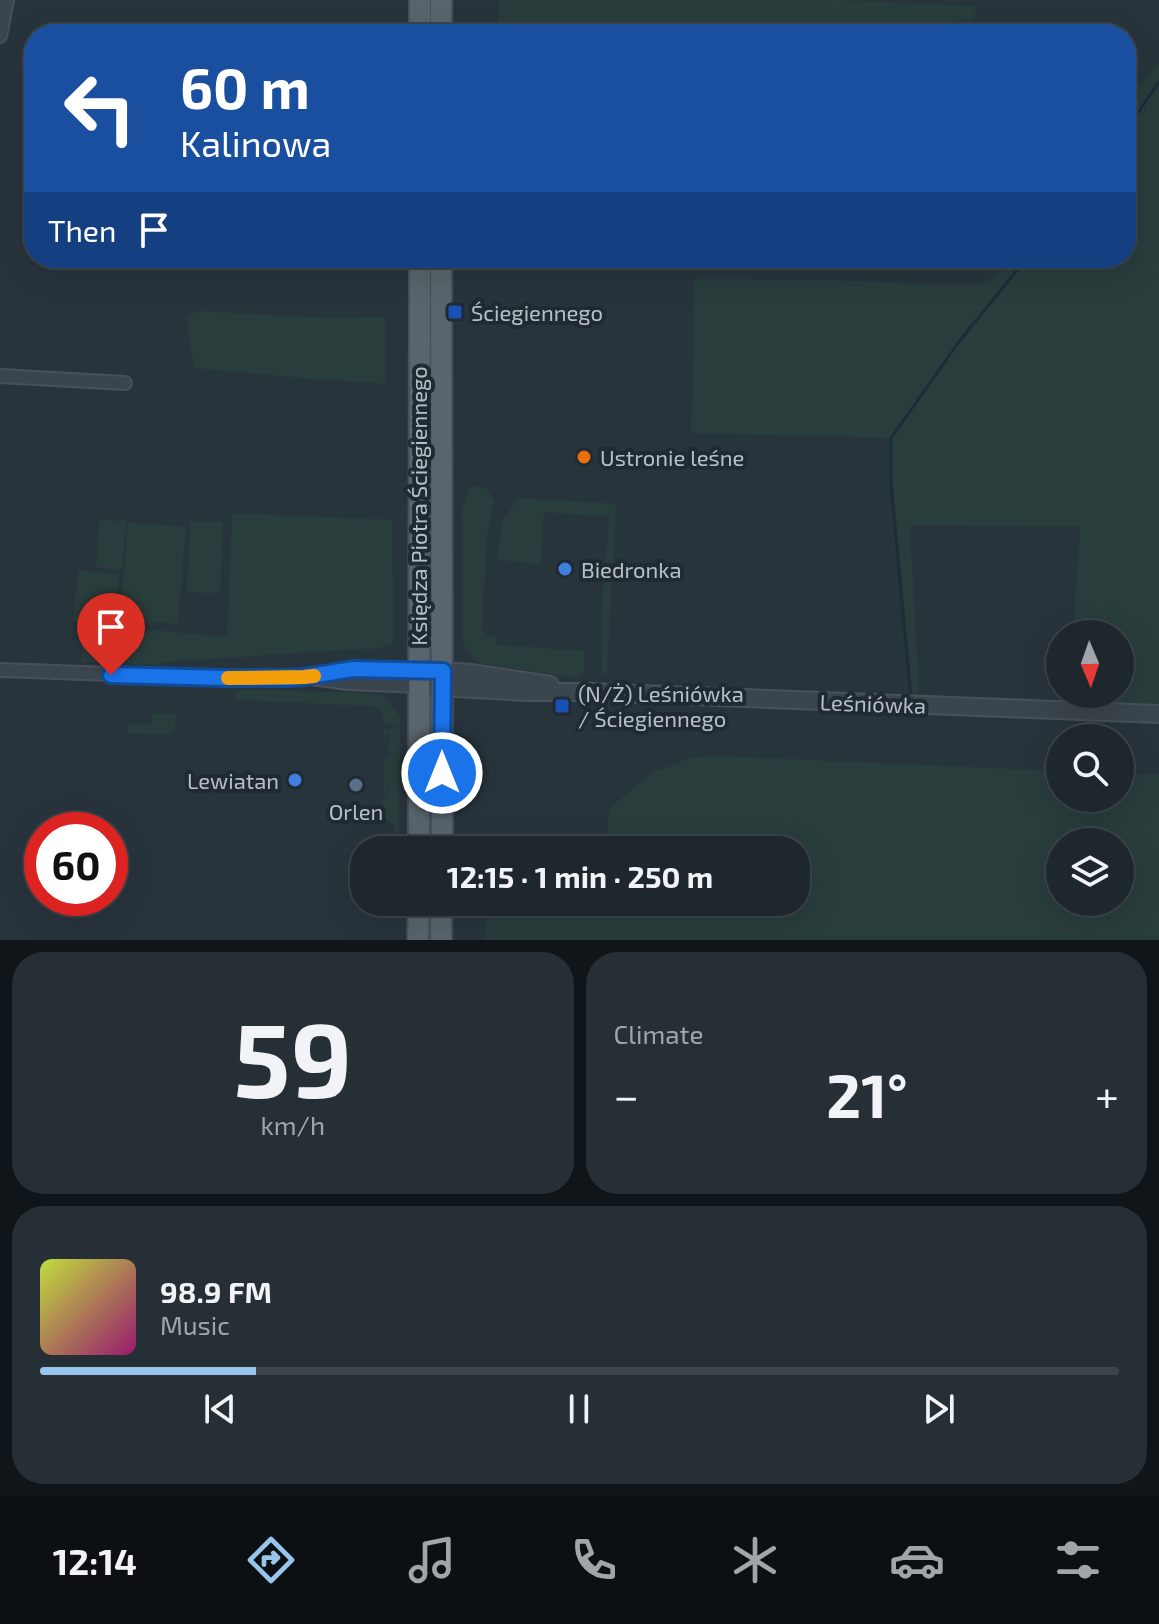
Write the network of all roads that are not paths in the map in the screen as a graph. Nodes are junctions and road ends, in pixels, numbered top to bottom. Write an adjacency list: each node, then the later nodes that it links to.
1 (7, 0): 6 (street)
2 (420, 0): 4 (main road)
3 (441, 0): 5 (main road)
4 (420, 24)
5 (441, 24)
6 (0, 36)
7 (420, 268): 12 (main road, Księdza Piotra Ściegiennego)
8 (441, 268): 13 (main road, Księdza Piotra Ściegiennego)
9 (0, 376): 10 (street)
10 (125, 383)
11 (0, 670): 12 (street)
12 (420, 678): 13 (street, Leśniówka); 15 (main road, Księdza Piotra Ściegiennego)
13 (443, 679): 14 (street, Leśniówka); 16 (main road, Księdza Piotra Ściegiennego)
14 (1159, 714)
15 (419, 836)
16 (442, 836)
17 (419, 916): 19 (main road)
18 (441, 916): 20 (main road)
19 (418, 940)
20 (441, 940)

